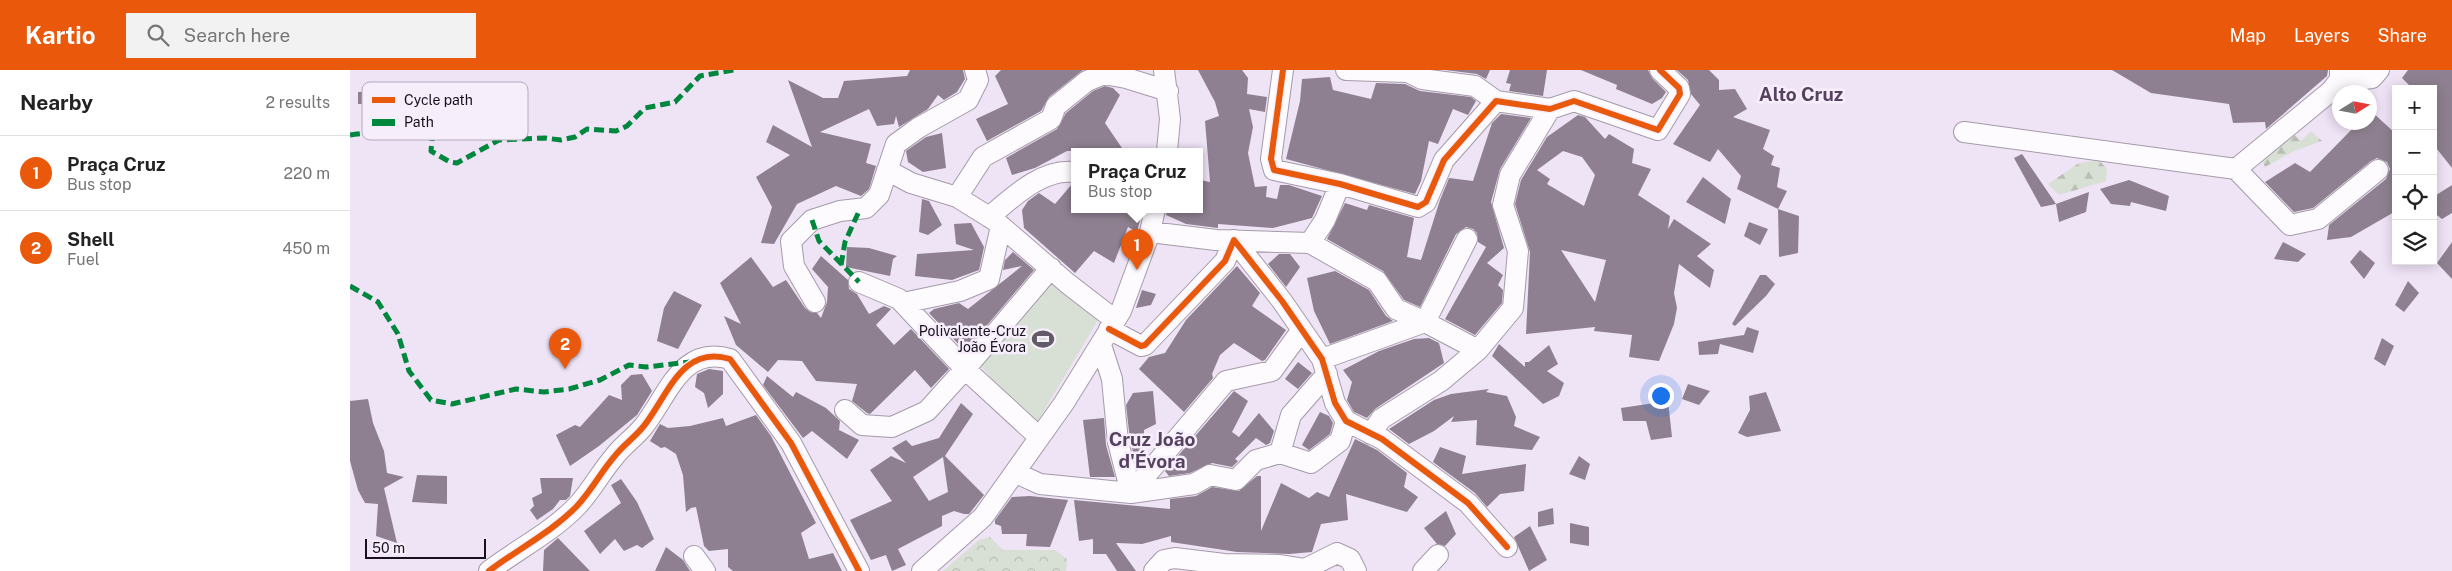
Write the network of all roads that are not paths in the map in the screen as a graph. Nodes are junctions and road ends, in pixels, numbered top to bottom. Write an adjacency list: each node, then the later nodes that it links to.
1 (975, 70): 13 (street)
2 (1164, 70): 8 (street)
3 (1283, 70): 17 (street)
4 (1346, 70): 9 (street)
5 (1660, 70): 10 (street)
6 (2379, 70): 7 (street)
7 (2342, 74): 14 (street)
8 (1168, 91): 12 (street); 18 (street)
9 (1496, 101): 10 (street); 17 (street)
10 (1550, 109): 32 (street)
11 (1964, 132): 14 (street)
12 (1167, 148)
13 (887, 170): 18 (street); 27 (street)
14 (2236, 170): 15 (street)
15 (2378, 170)
16 (1071, 172): 20 (street)
17 (1340, 184): 24 (street)
18 (956, 197): 20 (street)
19 (1155, 213): 21 (street)
20 (995, 222): 25 (street); 28 (street)
21 (1150, 232): 22 (street); 30 (street)
22 (1234, 240): 24 (street); 30 (street); 31 (street)
23 (1467, 240): 29 (street)
24 (1310, 243): 29 (street)
25 (1051, 268): 30 (street); 34 (street)
26 (859, 282): 28 (street)
27 (816, 302)
28 (903, 303): 34 (street)
29 (1425, 322): 32 (street); 33 (street)
30 (1108, 331): 38 (street); 41 (street)
31 (1301, 331): 33 (street); 41 (street)
32 (1478, 350): 37 (street)
33 (1324, 366): 36 (street); 39 (street)
34 (965, 369): 35 (street); 38 (street)
35 (845, 410)
36 (1346, 421): 37 (street); 39 (street)
37 (1371, 434): 42 (street)
38 (1039, 438): 40 (street)
39 (1280, 453): 41 (street)
40 (1016, 473): 41 (street); 47 (street)
41 (1131, 493)
42 (1507, 547)
43 (1438, 555): 50 (street)
44 (1223, 567): 48 (street); 49 (street)
45 (489, 571): 46 (street)
46 (859, 571)
47 (922, 571)
48 (1154, 571)
49 (1356, 571)
50 (1423, 571)

